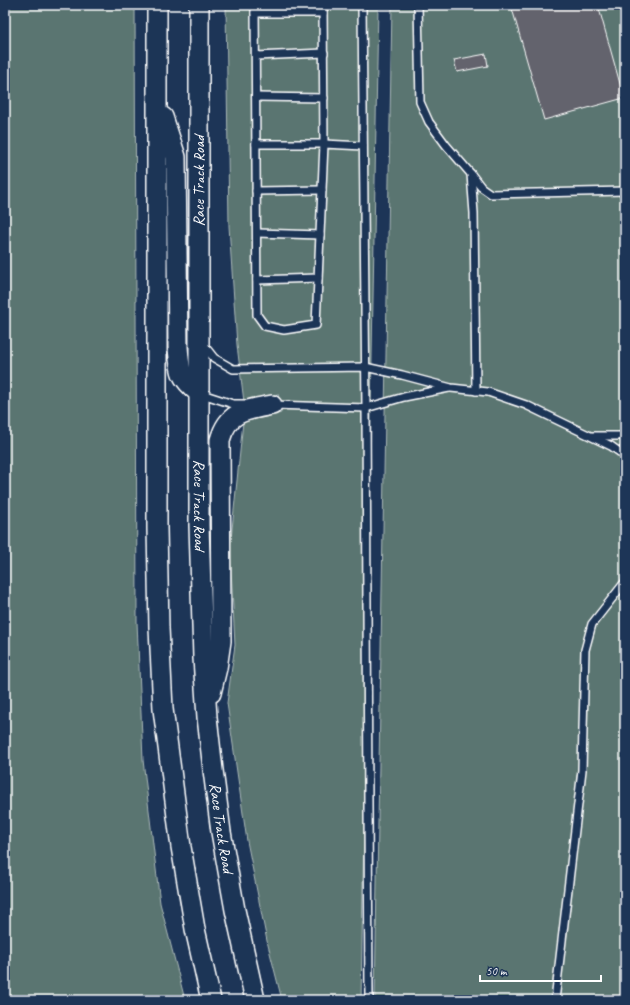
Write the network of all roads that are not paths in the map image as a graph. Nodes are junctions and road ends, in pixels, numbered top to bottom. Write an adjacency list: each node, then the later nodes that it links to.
1 (157, 5): 11 (main road)
2 (199, 5): 24 (main road, Race Track Road)
3 (323, 5): 7 (lane)
4 (362, 5): 15 (lane)
5 (418, 5): 16 (lane)
6 (256, 9): 7 (lane); 9 (lane)
7 (323, 13): 8 (lane)
8 (324, 53): 9 (lane); 12 (lane)
9 (256, 56): 10 (lane)
10 (256, 97): 12 (lane); 13 (lane)
11 (157, 98): 28 (main road); 36 (main road)
12 (324, 98): 14 (lane)
13 (256, 144): 14 (lane); 19 (lane)
14 (324, 144): 15 (lane); 17 (lane)
15 (363, 146): 25 (lane)
16 (471, 174): 18 (lane); 27 (lane)
17 (322, 190): 19 (lane); 21 (lane)
18 (625, 191)
19 (256, 192): 20 (lane)
20 (257, 232): 21 (lane); 23 (lane)
21 (320, 235): 22 (lane)
22 (318, 278): 23 (lane); 23 (lane)
23 (257, 280)
24 (200, 339): 25 (lane); 28 (main road, Race Track Road)
25 (366, 368): 26 (lane); 30 (lane)
26 (451, 388): 27 (lane); 30 (lane)
27 (476, 391): 31 (lane)
28 (199, 393): 29 (lane); 35 (main road, Race Track Road)
29 (272, 405): 30 (lane); 35 (main road)
30 (366, 408): 38 (lane)
31 (591, 436): 32 (lane); 33 (lane)
32 (625, 436)
33 (625, 456)
34 (625, 582): 39 (lane)
35 (207, 711): 37 (main road, Race Track Road)
36 (211, 1000)
37 (255, 1000)
38 (369, 1000)
39 (555, 1000)

